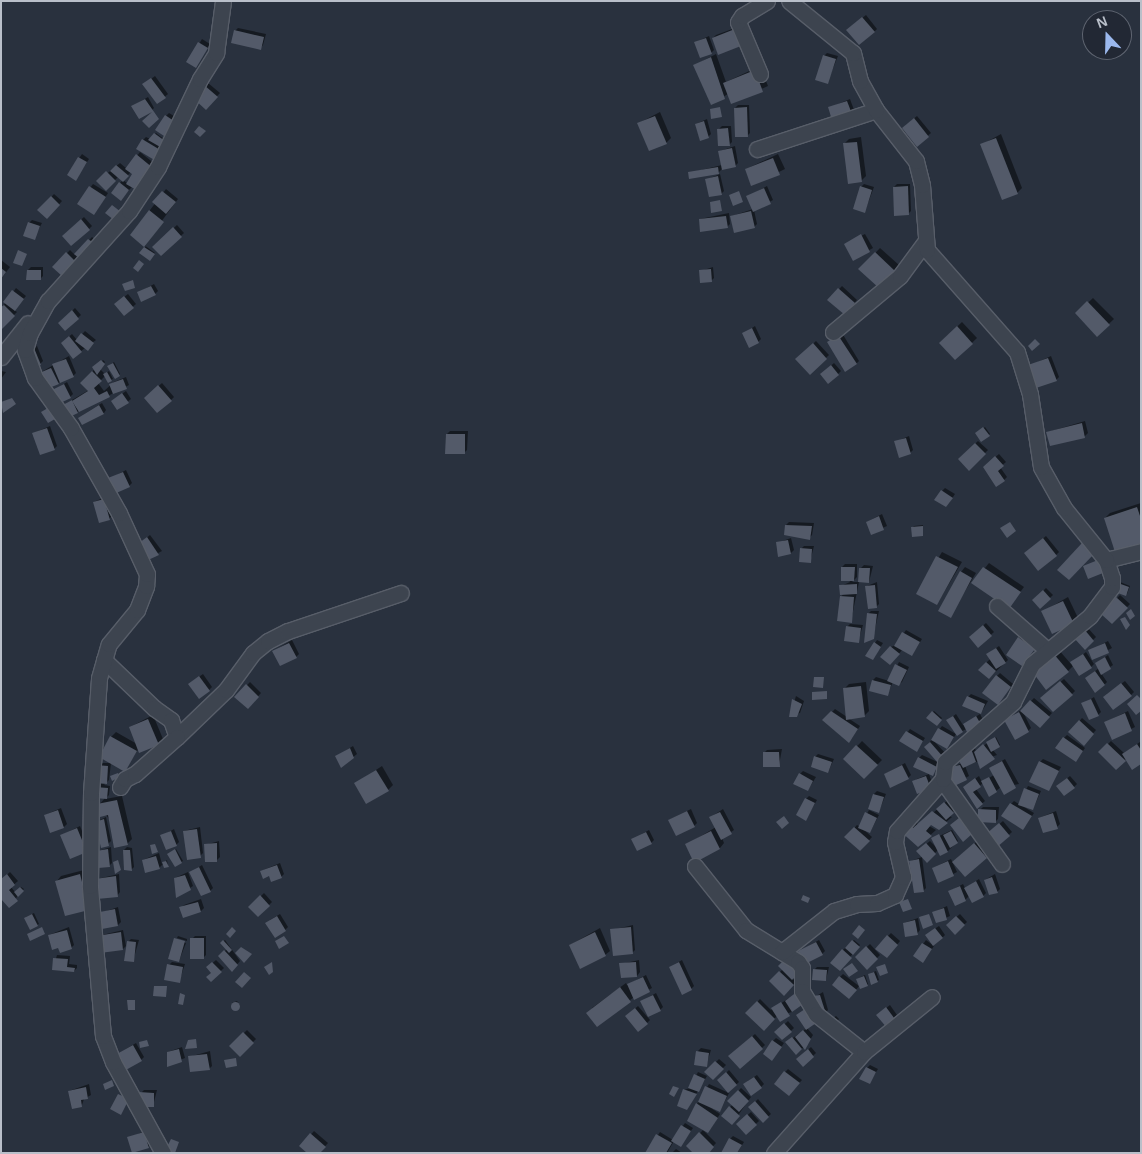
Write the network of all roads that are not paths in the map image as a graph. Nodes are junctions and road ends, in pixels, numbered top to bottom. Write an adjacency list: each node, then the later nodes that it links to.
1 (223, 1): 8 (street)
2 (768, 1): 4 (street)
3 (789, 1): 5 (street)
4 (760, 74)
5 (876, 110): 6 (street); 7 (street)
6 (757, 149)
7 (925, 242): 9 (street); 12 (street)
8 (63, 284): 10 (street); 16 (street)
9 (833, 332)
10 (1, 357)
11 (1141, 551): 12 (street)
12 (1106, 560): 15 (street)
13 (401, 594): 17 (street)
14 (997, 606): 15 (street)
15 (1047, 650): 18 (street)
16 (104, 660): 17 (street); 25 (street)
17 (177, 736): 19 (street)
18 (942, 780): 20 (street); 22 (street)
19 (120, 787)
20 (1002, 864)
21 (695, 866): 22 (street)
22 (782, 952): 24 (street)
23 (932, 997): 24 (street)
24 (864, 1052): 26 (street)
25 (163, 1153)
26 (774, 1153)

